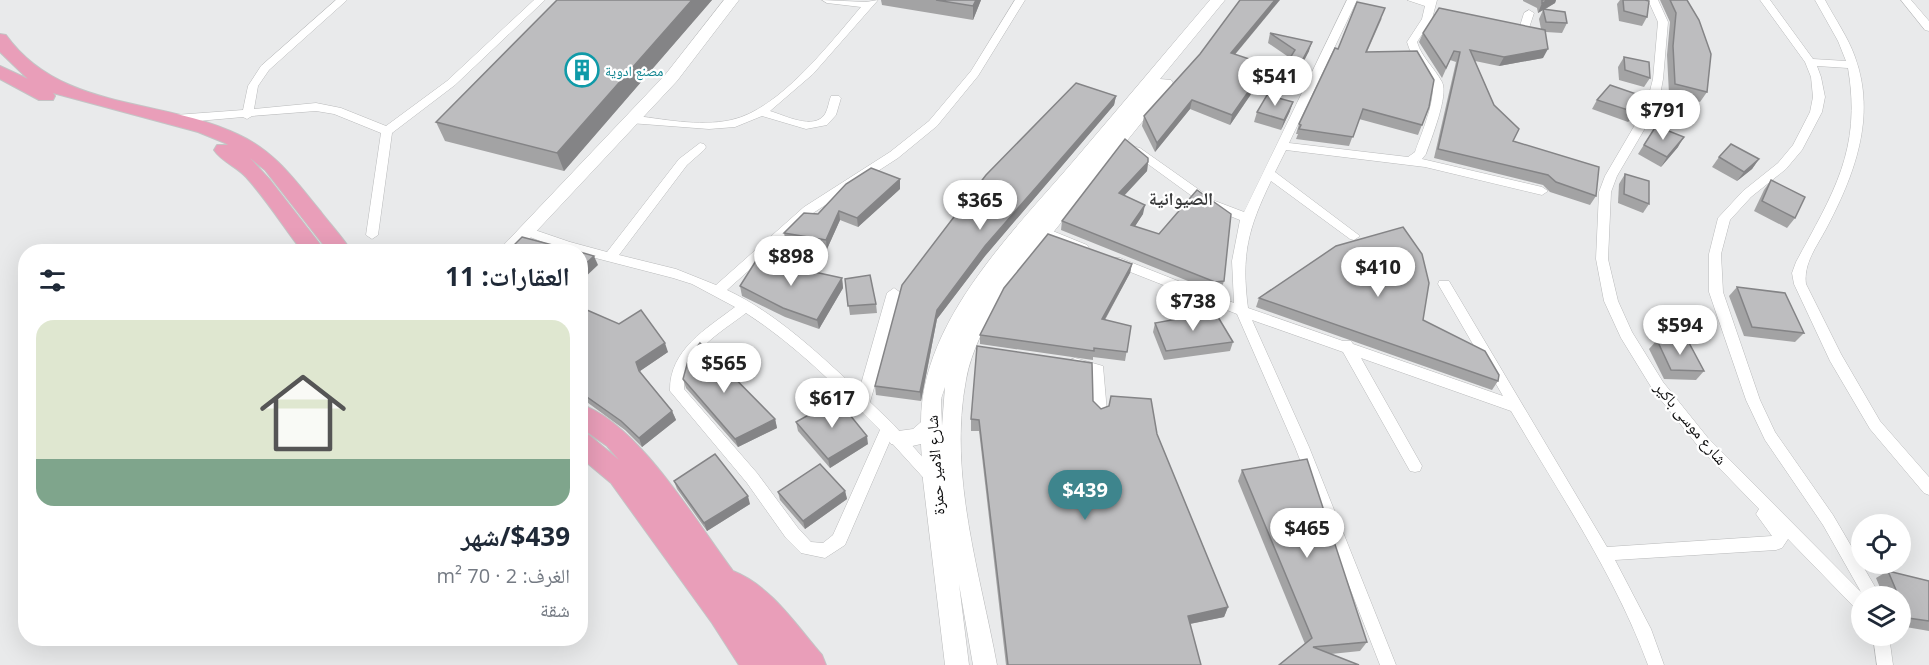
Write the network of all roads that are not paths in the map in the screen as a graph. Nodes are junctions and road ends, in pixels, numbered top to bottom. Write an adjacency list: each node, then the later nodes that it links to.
1 (342, 0): 25 (street)
2 (540, 0): 28 (street)
3 (732, 0): 27 (main road)
4 (828, 0): 14 (street)
5 (1020, 0): 47 (street)
6 (1218, 0): 57 (main road, شارع الامير حمزة)
7 (1232, 0): 29 (main road, شارع الامير حمزة)
8 (1353, 0): 30 (street)
9 (1412, 0): 15 (street)
10 (1653, 0): 61 (street, شارع موسى باكير)
11 (1765, 0): 20 (street)
12 (1820, 0): 21 (street)
13 (1906, 0): 18 (street)
14 (871, 3): 24 (street)
15 (1434, 7): 32 (street)
16 (1529, 12): 17 (street)
17 (1506, 28)
18 (1929, 28)
19 (0, 39): 26 (main road)
20 (1810, 62): 21 (street); 69 (street)
21 (1852, 65): 63 (street)
22 (0, 72): 40 (main road)
23 (836, 98): 24 (street)
24 (763, 112): 27 (street)
25 (247, 115): 26 (street); 28 (street)
26 (168, 119): 41 (main road)
27 (630, 119): 36 (main road)
28 (387, 131): 38 (street)
29 (1121, 138): 35 (street); 37 (main road, شارع الامير حمزة)
30 (1284, 146): 32 (street); 33 (street)
31 (700, 147): 45 (street)
32 (1411, 161): 34 (street)
33 (1269, 174): 35 (street); 39 (street)
34 (1542, 191)
35 (1247, 218): 50 (street)
36 (526, 231): 42 (main road); 43 (street)
37 (1043, 231): 50 (street); 64 (main road, شارع الامير حمزة)
38 (372, 235)
39 (1354, 236)
40 (309, 244)
41 (335, 244)
42 (514, 244)
43 (558, 244)
44 (588, 253): 45 (street)
45 (609, 258): 47 (street)
46 (1444, 284): 54 (street)
47 (719, 290): 49 (street)
48 (894, 293): 53 (street)
49 (746, 306): 53 (street); 58 (street)
50 (1242, 311): 51 (street); 77 (street)
51 (1346, 345): 54 (street); 60 (street)
52 (1055, 361): 55 (street)
53 (862, 405): 58 (street)
54 (1519, 408): 65 (street)
55 (1100, 412)
56 (588, 420): 68 (main road)
57 (931, 424): 58 (main road); 62 (main road, شارع الامير حمزة)
58 (893, 433): 62 (street)
59 (588, 449): 72 (main road)
60 (1415, 466)
61 (1740, 478): 65 (street); 70 (street, شارع موسى باكير)
62 (934, 480): 64 (street); 67 (main road, شارع الامير حمزة)
63 (1929, 488)
64 (956, 506): 66 (main road, شارع الامير حمزة)
65 (1603, 554): 78 (street)
66 (968, 564): 67 (main road); 76 (main road, شارع الامير حمزة)
67 (943, 566): 75 (main road, شارع الامير حمزة)
68 (720, 575): 73 (main road); 74 (main road)
69 (1867, 586)
70 (1851, 593)
71 (1882, 646): 79 (street)
72 (755, 665)
73 (785, 665)
74 (812, 665)
75 (957, 665)
76 (985, 665)
77 (1388, 665)
78 (1656, 665)
79 (1885, 665)

